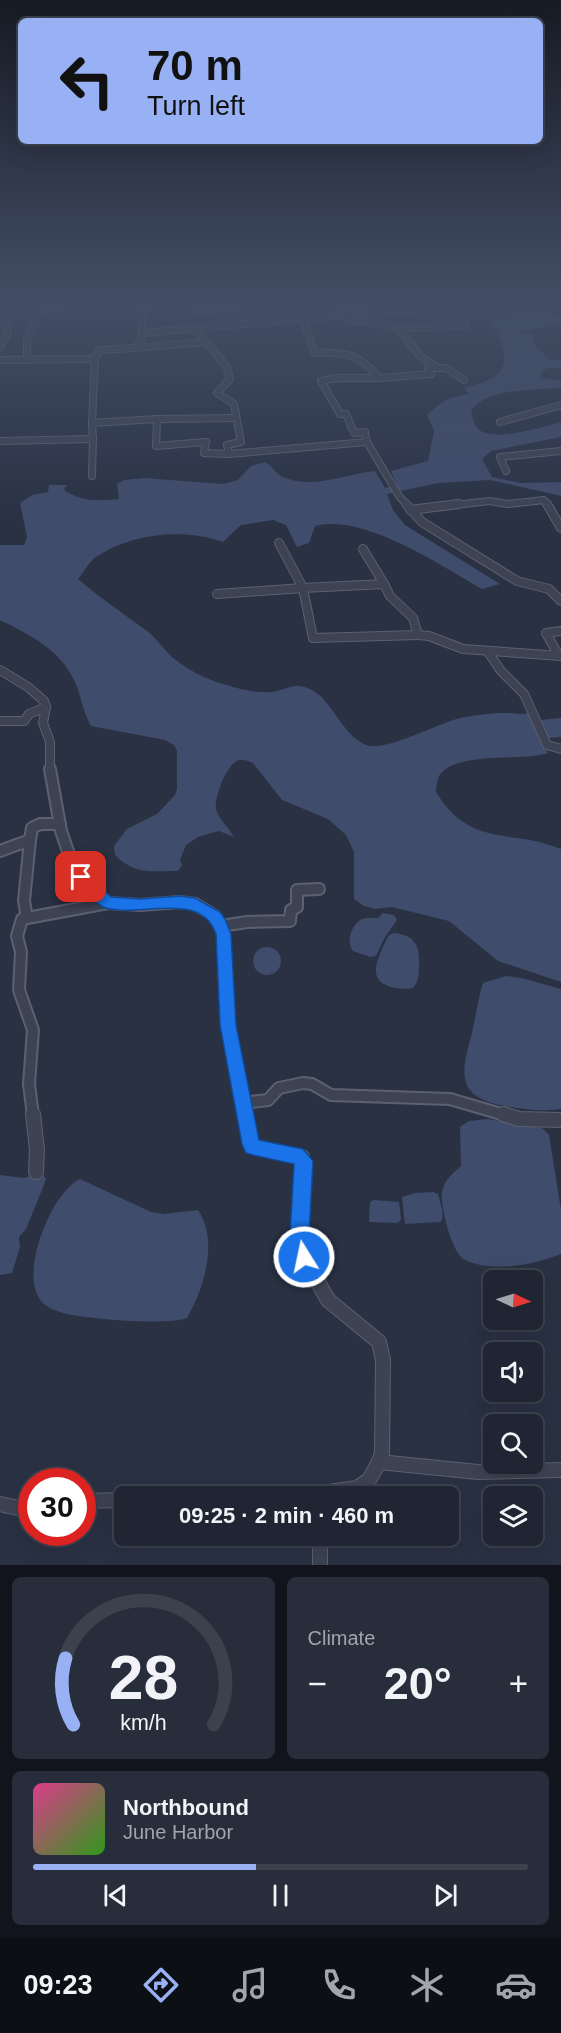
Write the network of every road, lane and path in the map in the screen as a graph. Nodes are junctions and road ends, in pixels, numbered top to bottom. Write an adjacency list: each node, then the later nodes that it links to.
1 (94, 375): 12 (street)
2 (229, 375): 9 (street)
3 (377, 375): 6 (street)
4 (418, 375): 6 (street)
5 (457, 375): 7 (street)
6 (380, 378): 15 (street)
7 (464, 380)
8 (561, 405): 11 (street)
9 (236, 418): 10 (street); 17 (street)
10 (157, 419): 12 (street); 17 (street)
11 (500, 422)
12 (92, 423): 13 (street)
13 (93, 439): 14 (street); 19 (street)
14 (0, 441)
15 (368, 442): 17 (street); 20 (street)
16 (561, 451): 18 (street)
17 (229, 454)
18 (506, 471)
19 (92, 476)
20 (410, 510): 21 (street); 27 (street)
21 (561, 528)
22 (279, 543): 25 (street)
23 (363, 549): 24 (street)
24 (384, 584): 25 (street); 29 (street)
25 (303, 589): 26 (street); 29 (street)
26 (217, 594)
27 (561, 601)
28 (561, 631): 31 (street)
29 (418, 635): 30 (street)
30 (488, 652): 31 (street); 35 (street)
31 (560, 656)
32 (0, 670): 33 (street)
33 (46, 707): 34 (street); 36 (street)
34 (0, 722)
35 (561, 749)
36 (60, 824): 37 (street); 40 (street)
37 (30, 840): 38 (street); 41 (street)
38 (0, 850)
39 (319, 889): 42 (street)
40 (108, 903): 41 (street); 42 (street)
41 (27, 918): 45 (street)
42 (221, 926): 43 (street)
43 (242, 1103): 44 (street); 46 (street)
44 (561, 1120)
45 (36, 1172)
46 (379, 1462): 47 (street); 48 (street)
47 (561, 1470)
48 (360, 1486)
49 (114, 1500): 50 (street)
50 (96, 1501)
51 (0, 1504): 52 (street)
52 (18, 1508)
53 (320, 1546): 54 (street)
54 (320, 1565)

